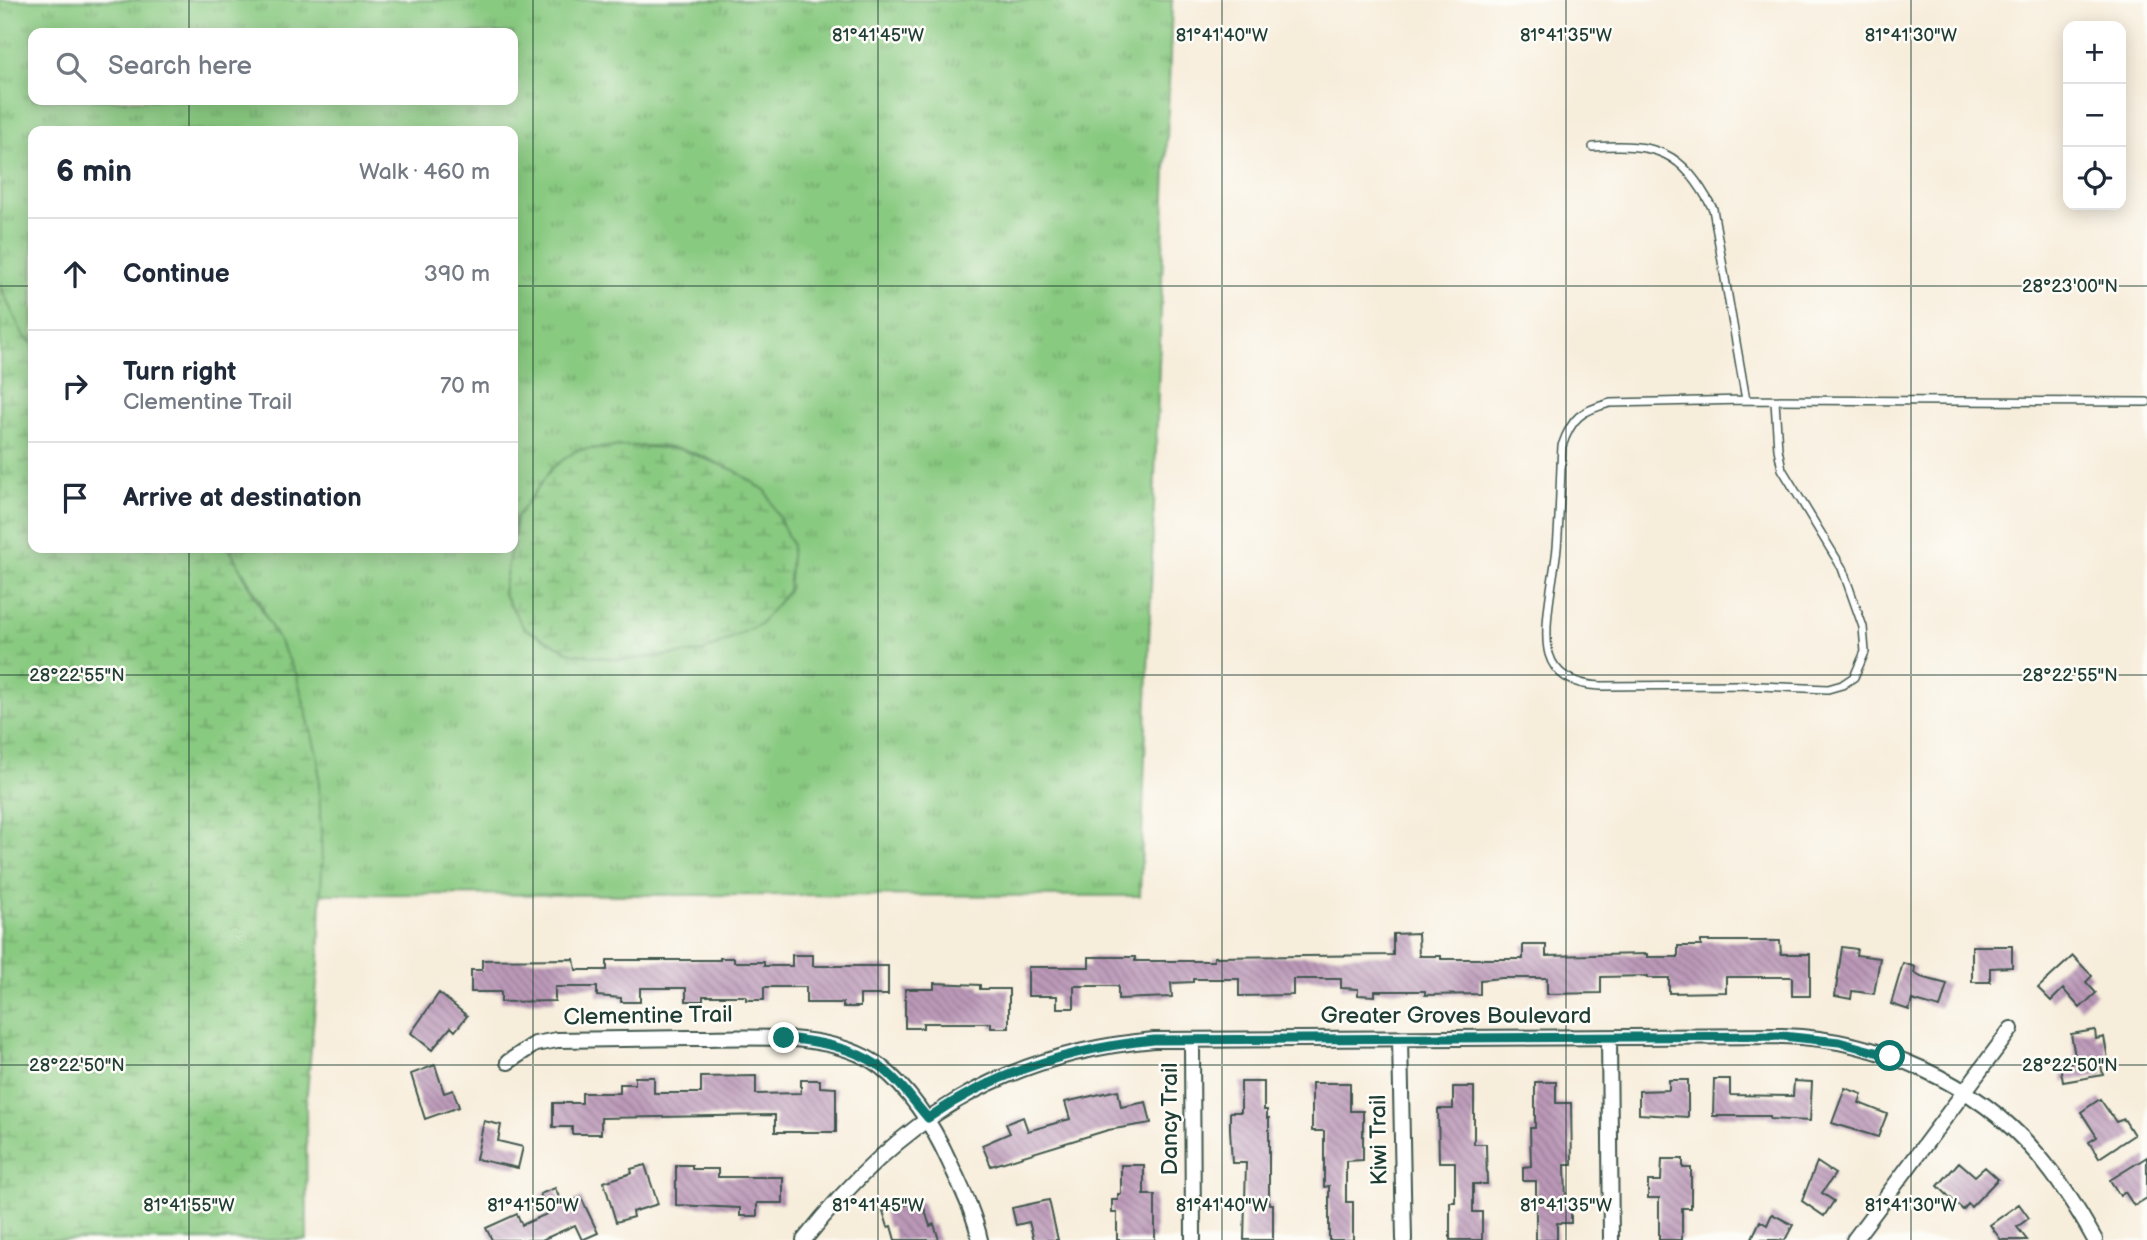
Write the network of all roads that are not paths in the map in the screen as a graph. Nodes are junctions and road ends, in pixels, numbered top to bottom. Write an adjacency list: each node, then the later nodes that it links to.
1 (1593, 147): 2 (lane)
2 (1746, 400): 3 (lane); 3 (lane)
3 (1775, 401): 4 (lane)
4 (2147, 402)
5 (2011, 1029): 10 (street)
6 (1609, 1038): 7 (street, Greater Groves Boulevard); 10 (street, Greater Groves Boulevard); 16 (street)
7 (1400, 1039): 8 (street, Greater Groves Boulevard); 15 (street, Kiwi Trail)
8 (1192, 1040): 11 (street, Greater Groves Boulevard); 14 (street, Dancy Trail)
9 (508, 1062): 11 (street, Clementine Trail)
10 (1962, 1091): 17 (street); 18 (street, Greater Groves Boulevard)
11 (928, 1118): 12 (street, Greater Groves Boulevard); 13 (street, Clementine Trail)
12 (804, 1240)
13 (980, 1240)
14 (1193, 1240)
15 (1404, 1240)
16 (1611, 1240)
17 (1854, 1240)
18 (2095, 1240)

